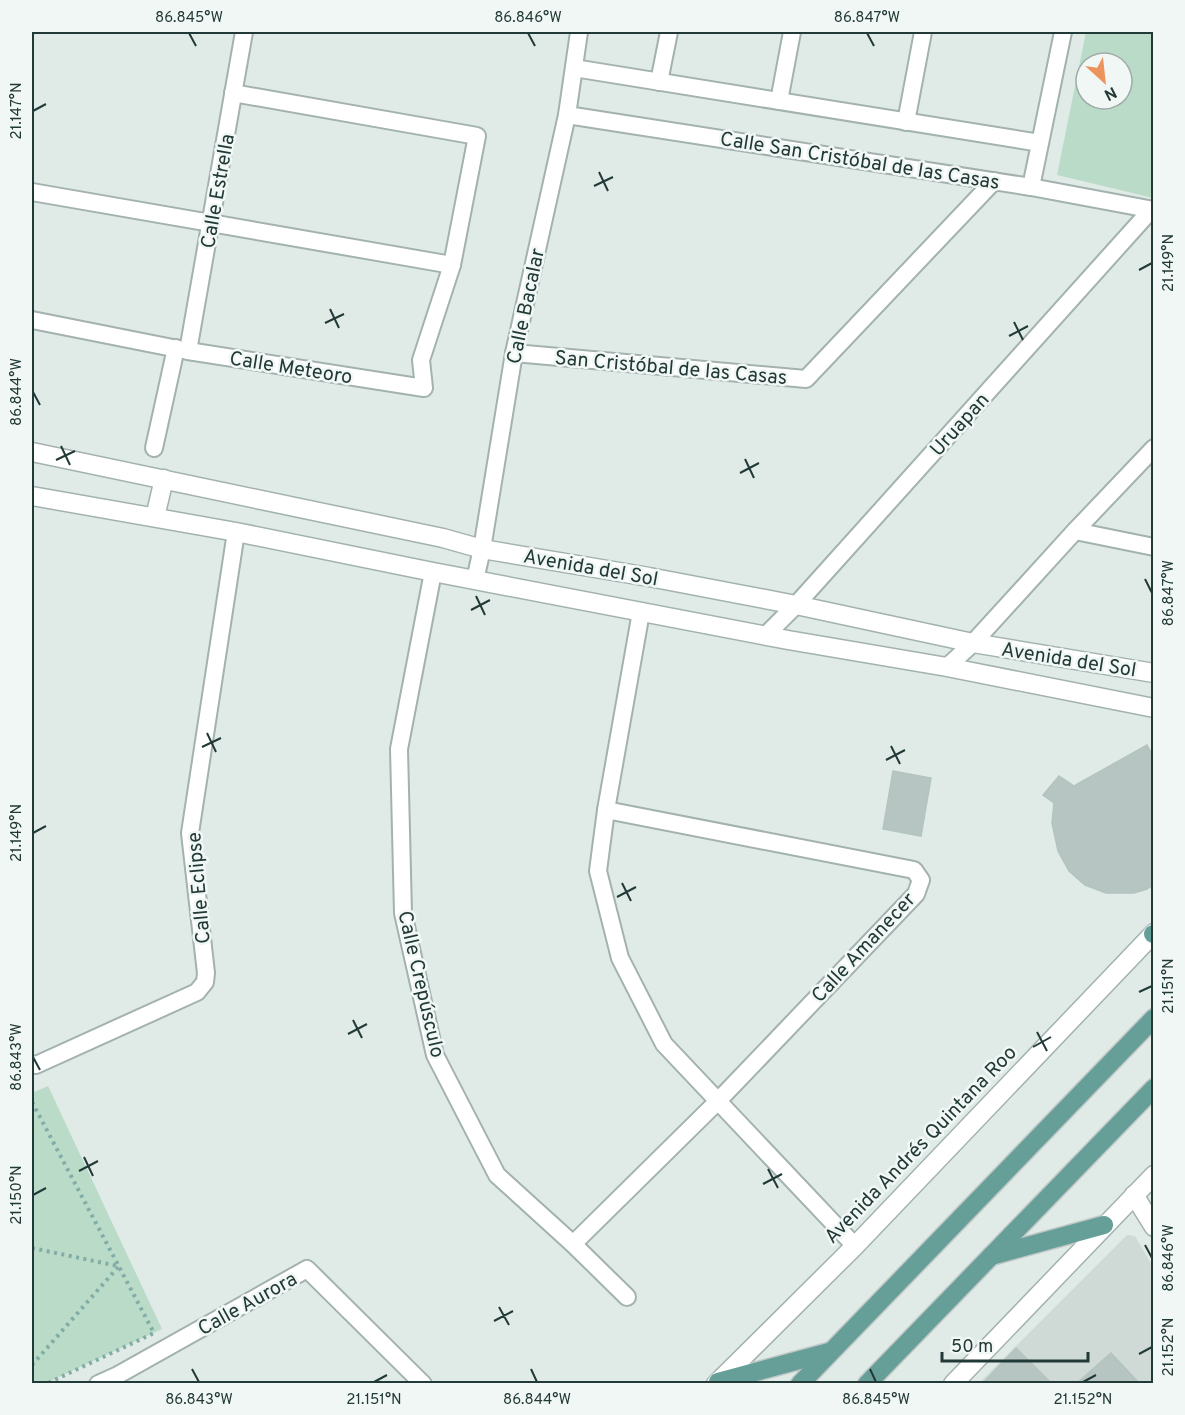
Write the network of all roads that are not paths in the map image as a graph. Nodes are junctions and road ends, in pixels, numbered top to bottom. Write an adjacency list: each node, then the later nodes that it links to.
1 (244, 32): 9 (street, Calle Estrella)
2 (579, 32): 7 (street, Calle Bacalar)
3 (669, 32): 8 (street)
4 (792, 32): 10 (street)
5 (923, 32): 12 (street)
6 (1063, 32): 13 (street)
7 (574, 68): 8 (street); 11 (street, Calle Bacalar)
8 (659, 82): 10 (street)
9 (233, 93): 18 (street, Calle Estrella); 19 (street, Calle Meteoro)
10 (779, 101): 12 (street)
11 (567, 115): 14 (street, Calle San Cristóbal de las Casas); 22 (street, Calle Bacalar)
12 (906, 122): 13 (street)
13 (1040, 143): 15 (street)
14 (994, 181): 15 (street, Calle San Cristóbal de las Casas); 22 (street, San Cristóbal de las Casas)
15 (1031, 187): 17 (street, Calle San Cristóbal de las Casas)
16 (32, 192): 18 (street)
17 (1152, 210): 35 (street, Uruapan)
18 (212, 223): 19 (street); 21 (street, Calle Estrella)
19 (452, 265): 21 (street, Calle Meteoro)
20 (32, 320): 21 (street, Calle Meteoro)
21 (182, 350): 23 (street, Calle Estrella)
22 (514, 353): 32 (street, Calle Bacalar)
23 (154, 448)
24 (1154, 448): 29 (street)
25 (32, 452): 26 (street, Avenida del Sol)
26 (164, 478): 28 (street); 32 (street, Avenida del Sol)
27 (32, 499): 28 (street, Avenida del Sol)
28 (154, 517): 30 (street, Avenida del Sol)
29 (1075, 531): 31 (street); 38 (street)
30 (236, 532): 33 (street, Avenida del Sol); 45 (street, Calle Eclipse)
31 (1154, 547)
32 (482, 549): 34 (street, Calle Bacalar); 35 (street, Avenida del Sol)
33 (433, 572): 34 (street, Avenida del Sol); 52 (street, Calle Crepúsculo)
34 (475, 580): 36 (street, Avenida del Sol)
35 (796, 605): 37 (street, Uruapan); 38 (street, Avenida del Sol)
36 (641, 612): 37 (street, Avenida del Sol); 42 (street)
37 (765, 636): 39 (street, Avenida del Sol)
38 (973, 643): 39 (street); 40 (street, Avenida del Sol)
39 (947, 667): 41 (street, Avenida del Sol)
40 (1154, 673)
41 (1154, 708)
42 (606, 810): 47 (street); 47 (street, Calle Amanecer)
43 (1153, 934): 53 (street, Avenida Andrés Quintana Roo)
44 (1154, 1018): 56 (main road)
45 (32, 1064)
46 (1154, 1088): 54 (main road)
47 (717, 1102): 52 (street, Calle Amanecer); 53 (street)
48 (1154, 1175): 49 (street)
49 (1134, 1195): 50 (street); 51 (street)
50 (1104, 1225): 54 (main road); 63 (street)
51 (1154, 1227)
52 (573, 1244): 55 (street, Calle Crepúsculo)
53 (855, 1246): 60 (street, Avenida Andrés Quintana Roo)
54 (990, 1257): 62 (main road)
55 (627, 1297)
56 (831, 1352): 60 (main road); 61 (main road)
57 (123, 1379): 58 (street); 59 (street, Calle Aurora)
58 (98, 1383)
59 (423, 1383)
60 (717, 1383)
61 (800, 1383)
62 (867, 1383)
63 (952, 1383)

